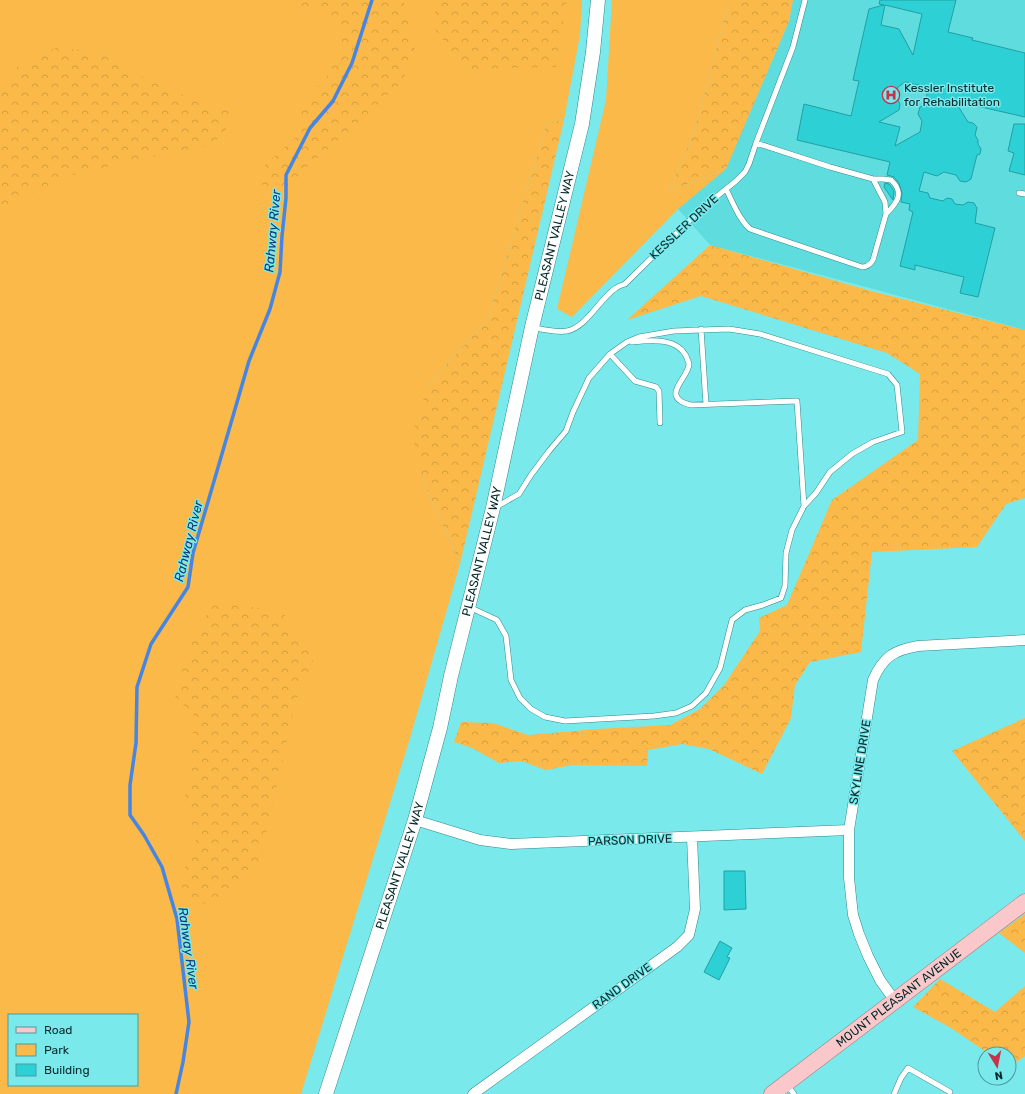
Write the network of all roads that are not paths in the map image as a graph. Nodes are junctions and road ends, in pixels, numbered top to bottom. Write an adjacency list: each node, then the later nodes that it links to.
1 (598, 0): 9 (main road, PLEASANT VALLEY WAY)
2 (805, 0): 3 (lane, KESSLER DRIVE)
3 (756, 143): 4 (lane); 5 (lane, KESSLER DRIVE)
4 (873, 179): 8 (lane); 8 (lane)
5 (726, 190): 8 (lane); 9 (lane, KESSLER DRIVE)
6 (1019, 193): 7 (lane)
7 (1025, 194)
8 (886, 214)
9 (532, 327): 16 (main road, PLEASANT VALLEY WAY)
10 (701, 329): 11 (lane); 13 (lane); 15 (lane)
11 (627, 342): 12 (lane); 13 (lane)
12 (610, 354): 14 (lane); 16 (lane)
13 (706, 404): 15 (lane)
14 (660, 423)
15 (804, 506): 17 (lane)
16 (493, 508): 17 (main road, PLEASANT VALLEY WAY)
17 (468, 607): 19 (main road, PLEASANT VALLEY WAY)
18 (1025, 640): 20 (street, SKYLINE DRIVE)
19 (415, 820): 21 (street, PARSON DRIVE); 26 (main road, PLEASANT VALLEY WAY)
20 (849, 830): 21 (street, PARSON DRIVE); 23 (street, SKYLINE DRIVE)
21 (692, 837): 27 (street, RAND DRIVE)
22 (1025, 902): 23 (main road, MOUNT PLEASANT AVENUE)
23 (895, 1001): 24 (main road, MOUNT PLEASANT AVENUE)
24 (790, 1089): 28 (main road, MOUNT PLEASANT AVENUE)
25 (950, 1092): 29 (lane)
26 (326, 1094)
27 (473, 1094)
28 (772, 1094)
29 (894, 1094)

